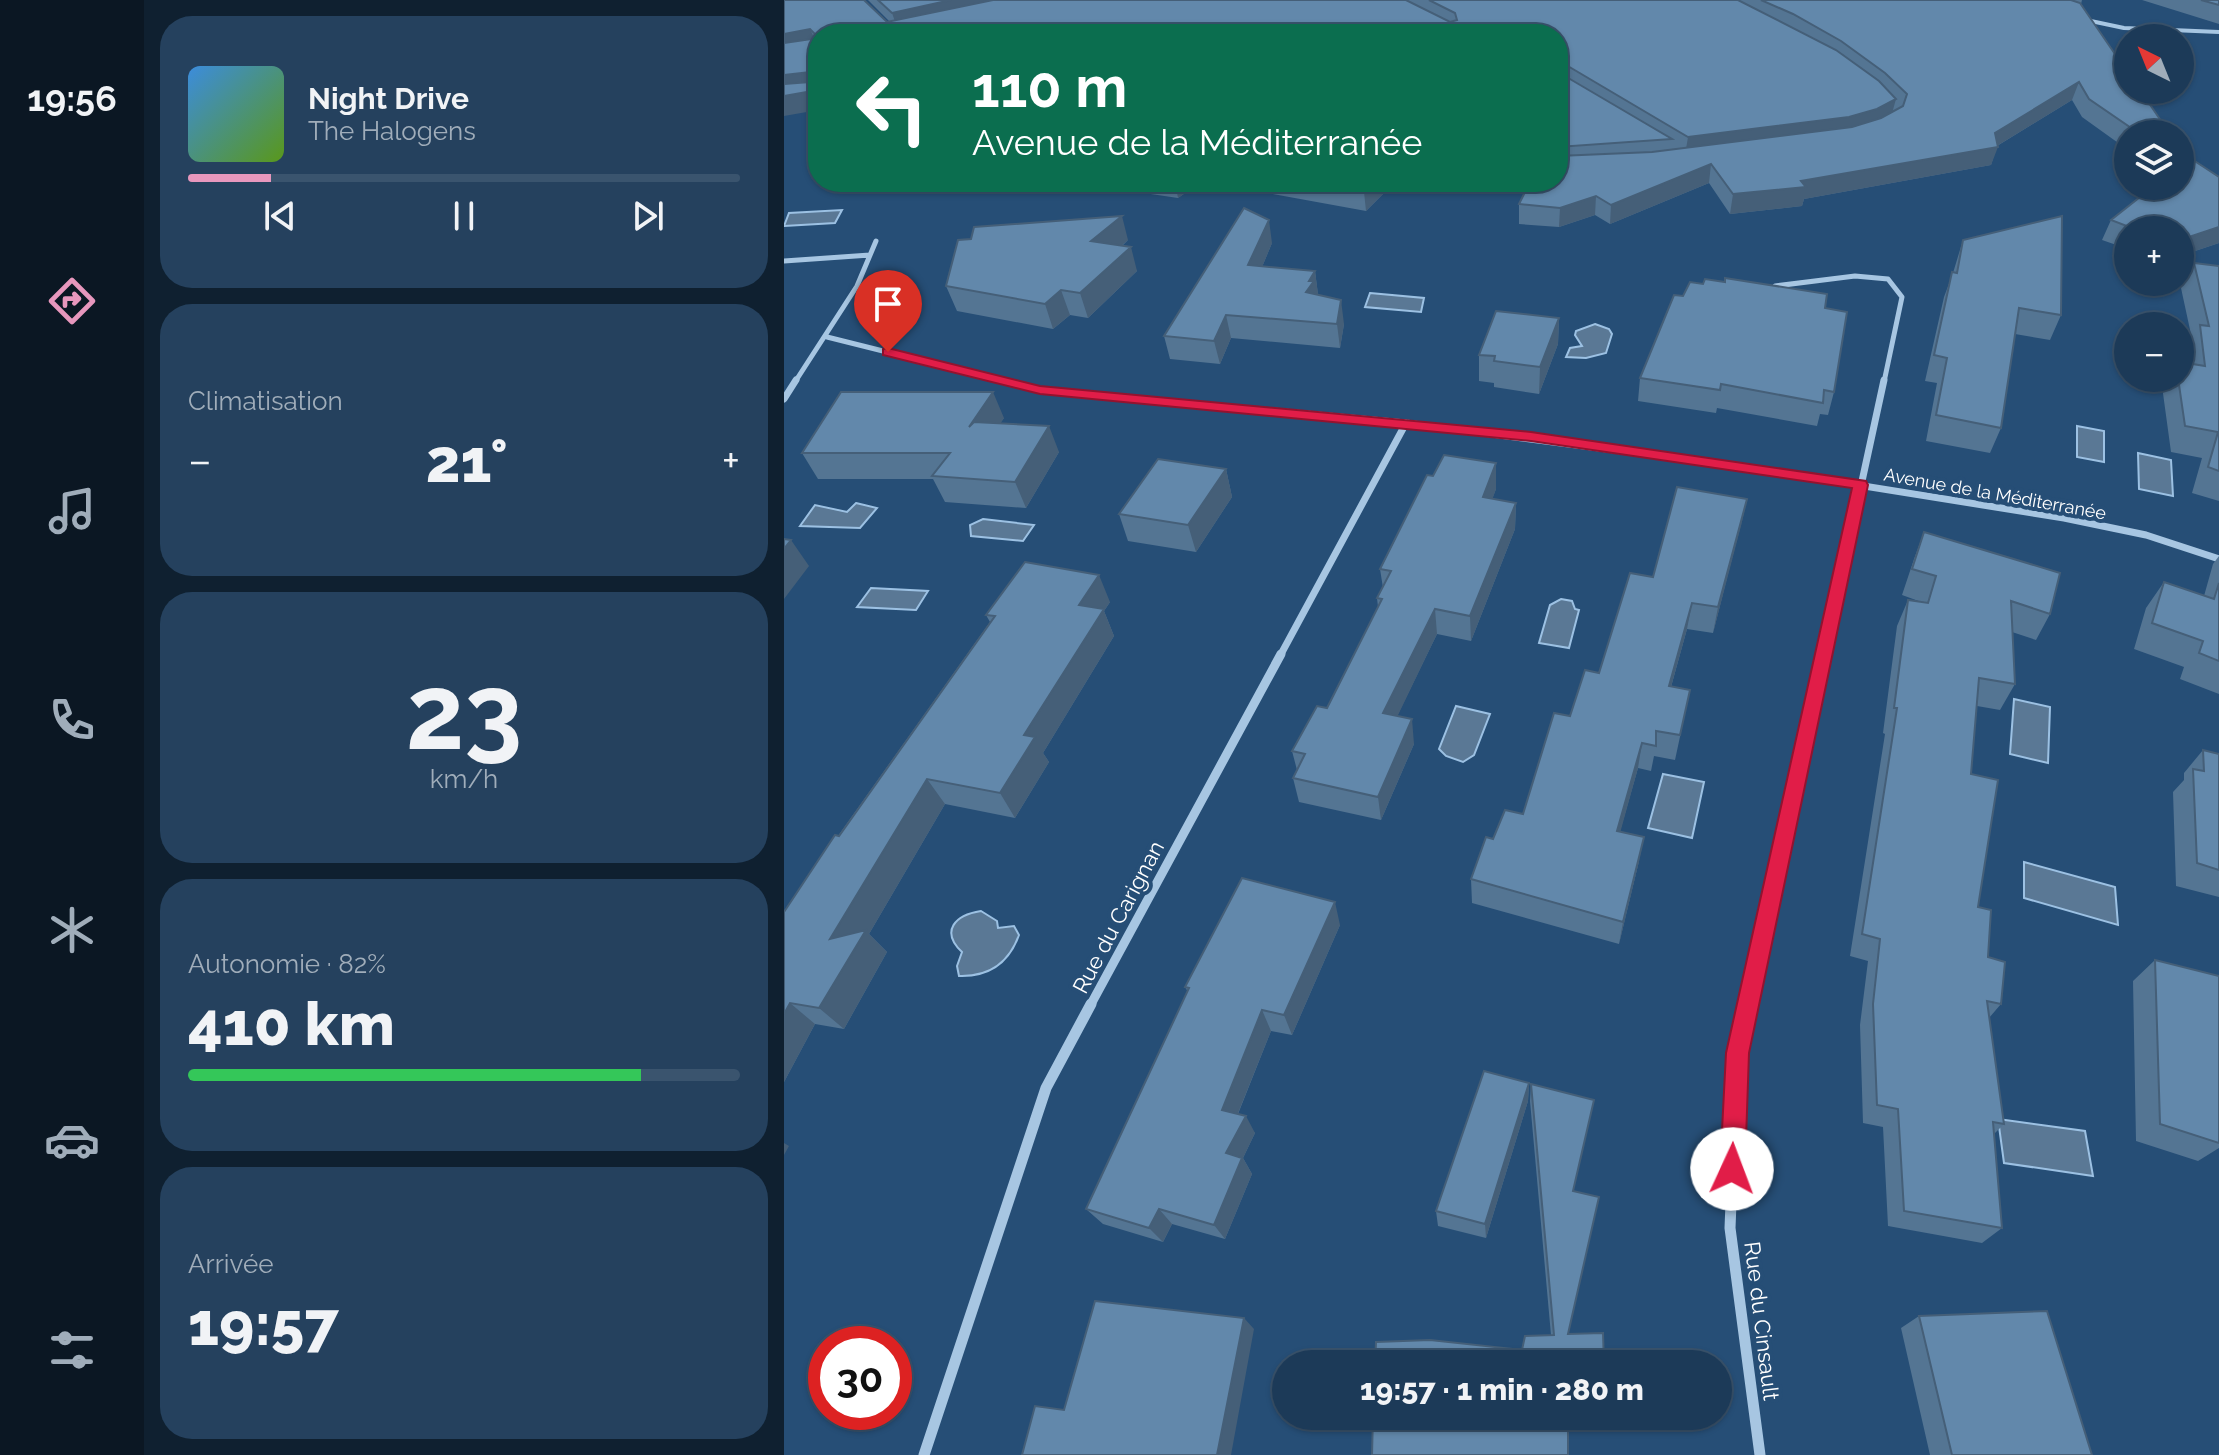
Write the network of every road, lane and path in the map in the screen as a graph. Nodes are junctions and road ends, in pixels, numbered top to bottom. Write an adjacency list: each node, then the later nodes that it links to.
1 (2080, 17): 2 (street)
2 (2219, 32)
3 (876, 241): 4 (street)
4 (870, 255): 5 (street); 7 (street)
5 (784, 261)
6 (1775, 286): 10 (street, Rue du Cinsault)
7 (827, 337): 8 (street); 9 (street, Avenue de la Méditerranée)
8 (784, 399)
9 (1406, 423): 10 (street, Avenue de la Méditerranée); 12 (street, Rue du Carignan)
10 (1860, 485): 11 (street, Avenue de la Méditerranée); 13 (street, Rue du Cinsault)
11 (2219, 559)
12 (924, 1455)
13 (1760, 1455)

